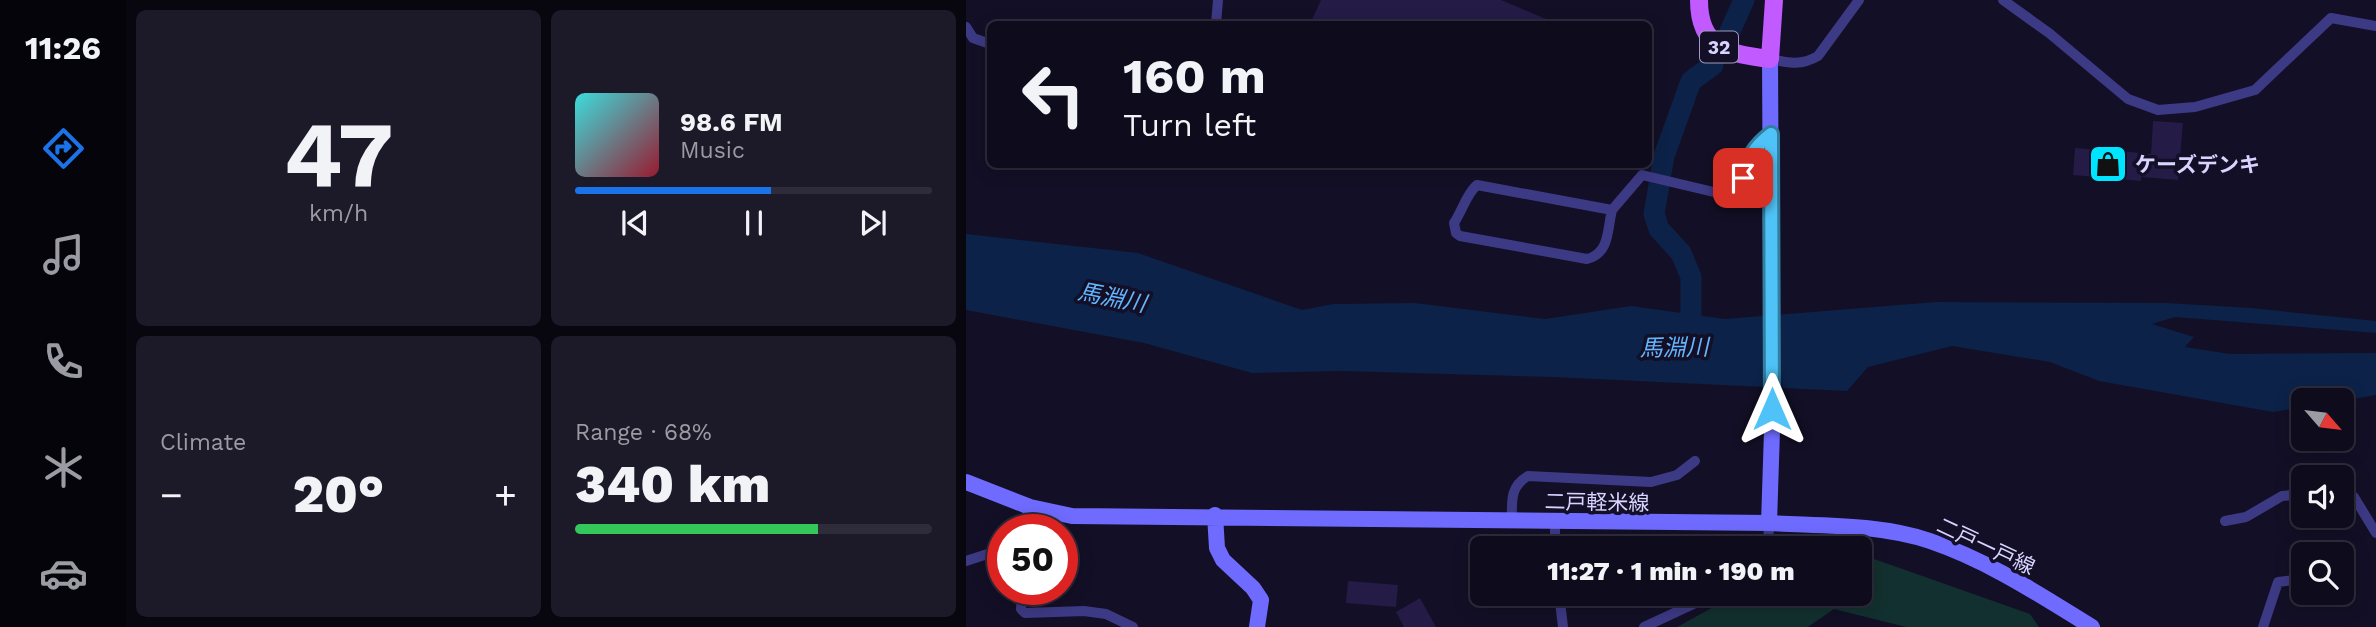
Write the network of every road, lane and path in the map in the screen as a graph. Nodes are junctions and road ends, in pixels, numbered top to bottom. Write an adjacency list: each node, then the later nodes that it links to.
1 (1218, 0): 6 (street)
2 (1699, 0): 10 (main road, 32)
3 (1774, 0): 10 (main road)
4 (1859, 0): 10 (street)
5 (2003, 0): 7 (street)
6 (1216, 21)
7 (2376, 26)
8 (966, 27): 9 (street)
9 (987, 43)
10 (1770, 59): 11 (main road)
11 (1771, 134): 12 (street); 23 (main road)
12 (1612, 210): 12 (street)
13 (1695, 461): 21 (street)
14 (966, 482): 17 (main road, 二戸軽米線)
15 (2291, 495): 20 (street)
16 (2354, 497): 24 (street)
17 (1030, 507): 18 (street); 19 (main road, 二戸軽米線)
18 (1028, 514)
19 (1215, 515): 21 (main road, 二戸軽米線); 34 (main road)
20 (2225, 521)
21 (1512, 522): 22 (main road, 二戸軽米線)
22 (1555, 523): 23 (main road, 二戸軽米線); 25 (street)
23 (1769, 523): 26 (street); 37 (main road, 二戸一戸線)
24 (2376, 533)
25 (1555, 536)
26 (1768, 536)
27 (987, 554): 28 (street)
28 (966, 561)
29 (2291, 580): 38 (street)
30 (1021, 605): 33 (street)
31 (1561, 606): 35 (street)
32 (1689, 606): 36 (street)
33 (1133, 627)
34 (1257, 627)
35 (1563, 627)
36 (1644, 627)
37 (2092, 627)
38 (2263, 627)

